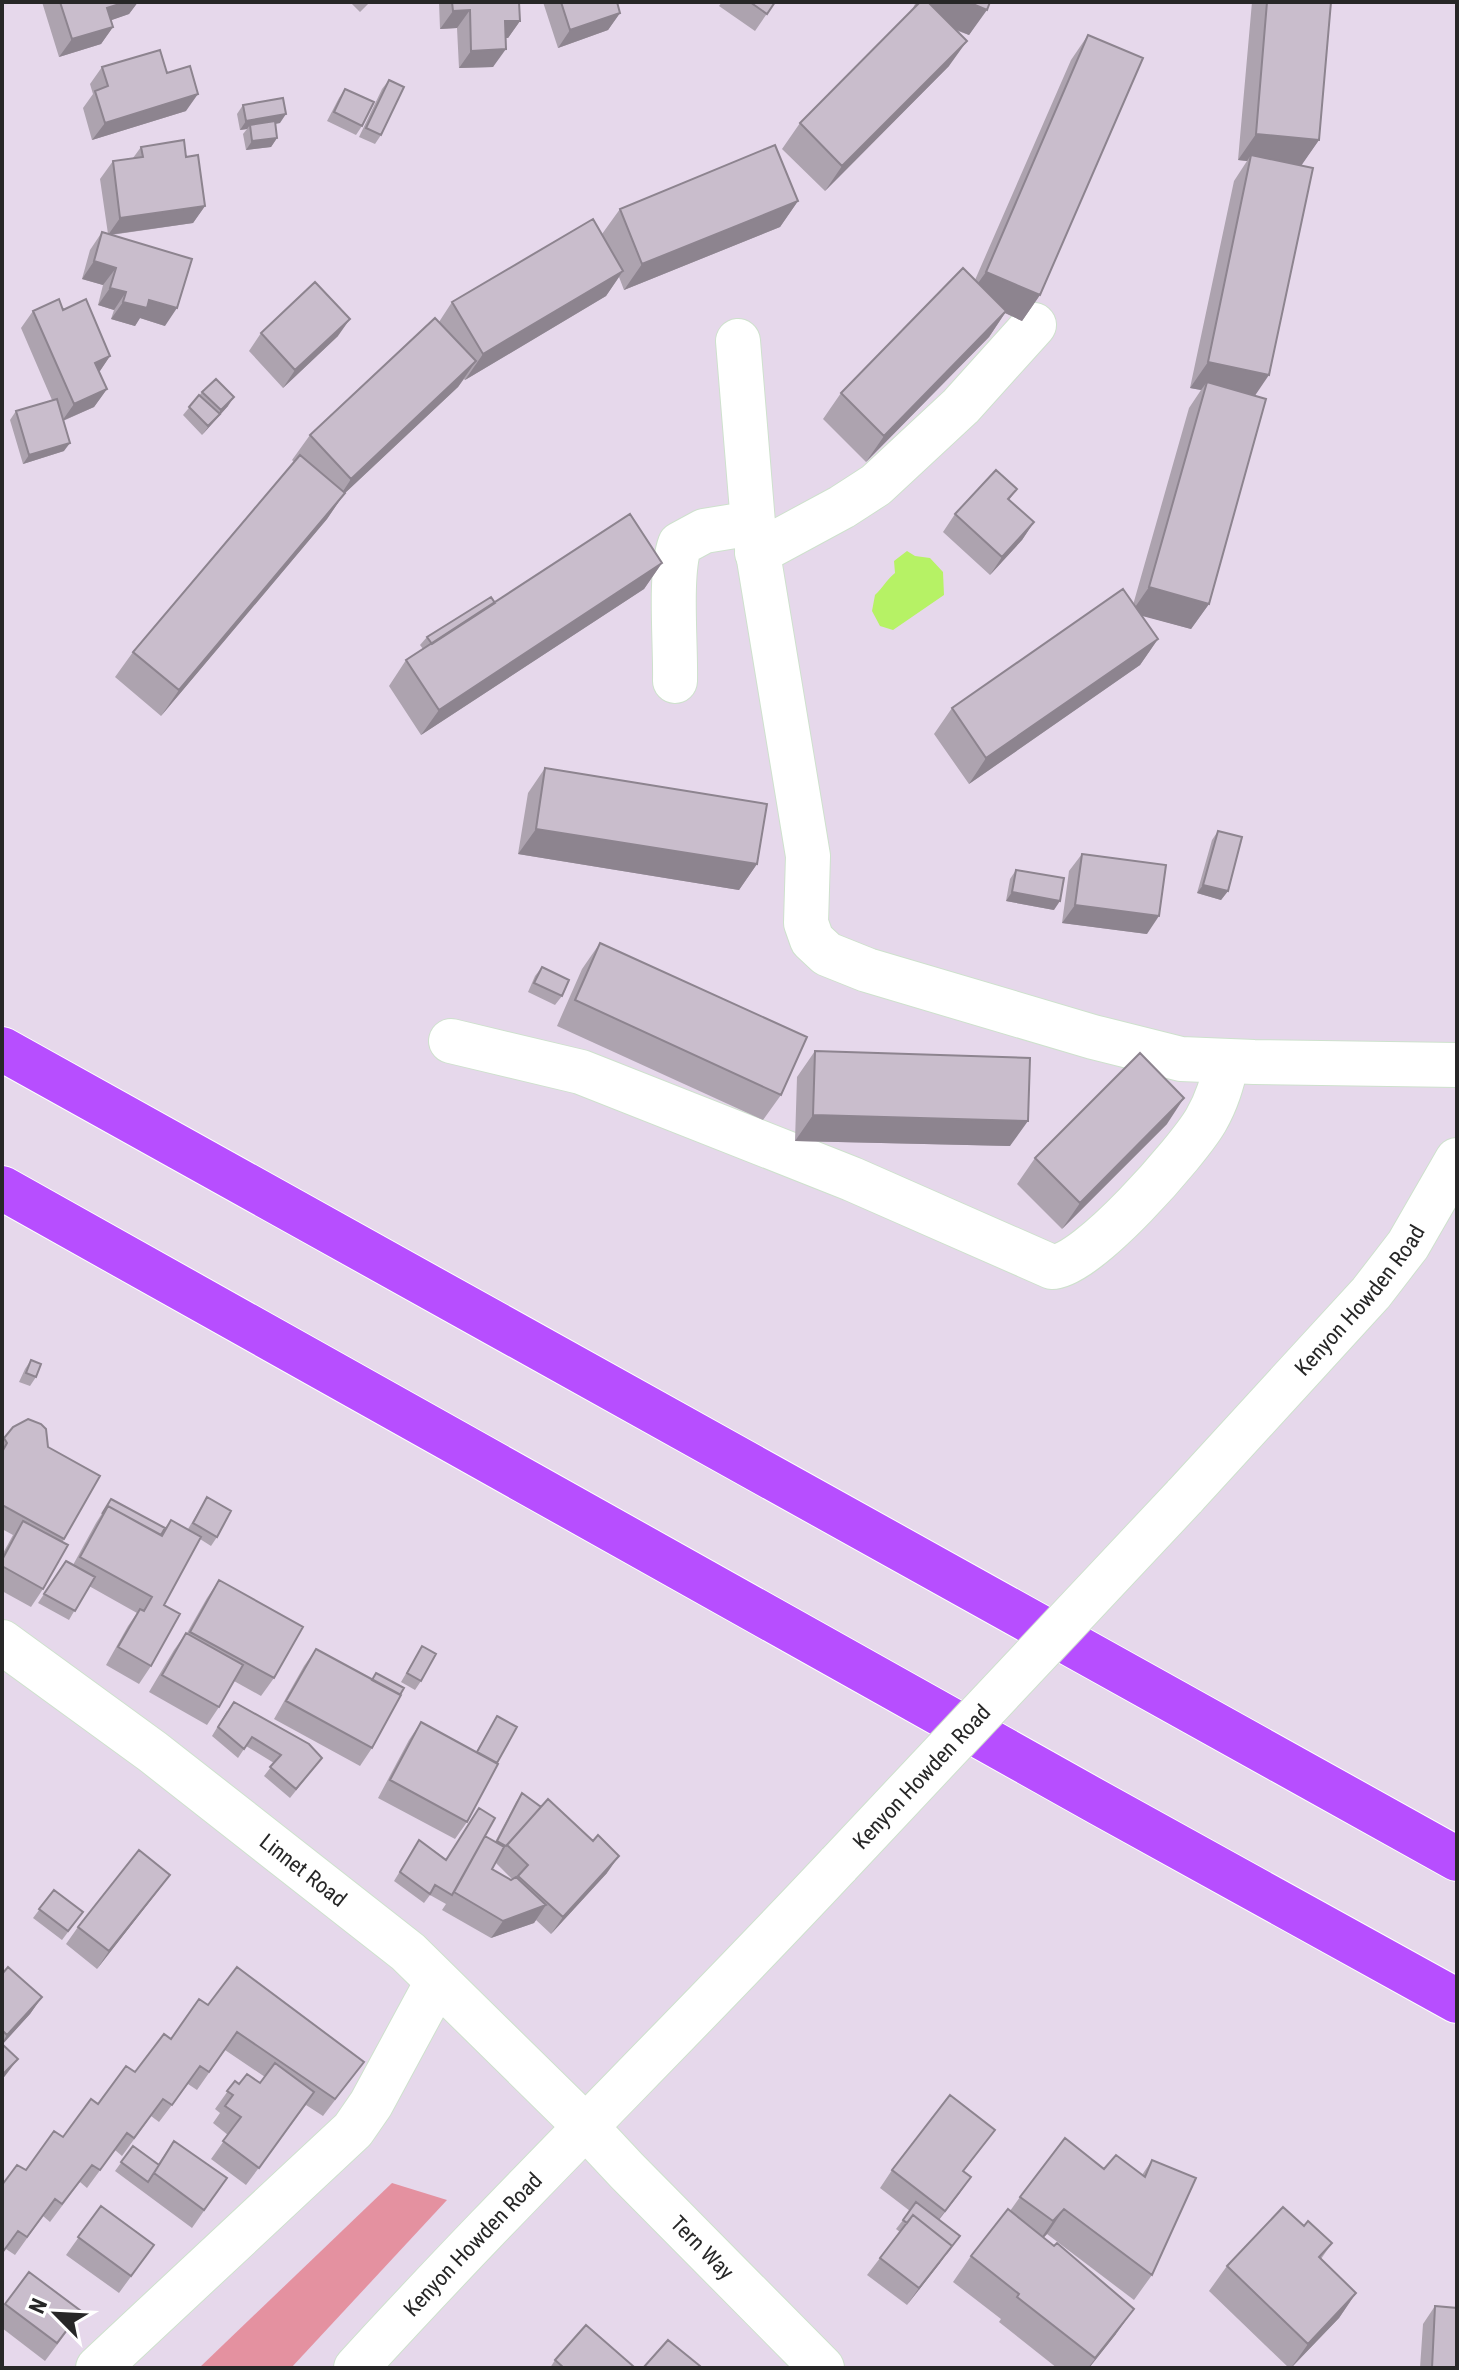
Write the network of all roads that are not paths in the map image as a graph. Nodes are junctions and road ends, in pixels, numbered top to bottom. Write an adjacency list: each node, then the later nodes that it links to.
1 (1034, 325): 3 (street)
2 (738, 341): 3 (street)
3 (755, 538): 4 (street); 7 (street)
4 (675, 681)
5 (451, 1041): 7 (street)
6 (2, 1049): 12 (highway)
7 (1227, 1062): 8 (street)
8 (1457, 1065)
9 (1457, 1160): 15 (street, Kenyon Howden Road, bridge)
10 (2, 1188): 14 (highway)
11 (2, 1642): 13 (street, Linnet Road)
12 (1457, 1859)
13 (437, 1982): 15 (street, Linnet Road); 16 (street)
14 (1457, 2001)
15 (584, 2125): 17 (street, Kenyon Howden Road); 18 (street, Tern Way)
16 (98, 2368)
17 (356, 2368)
18 (822, 2368)

